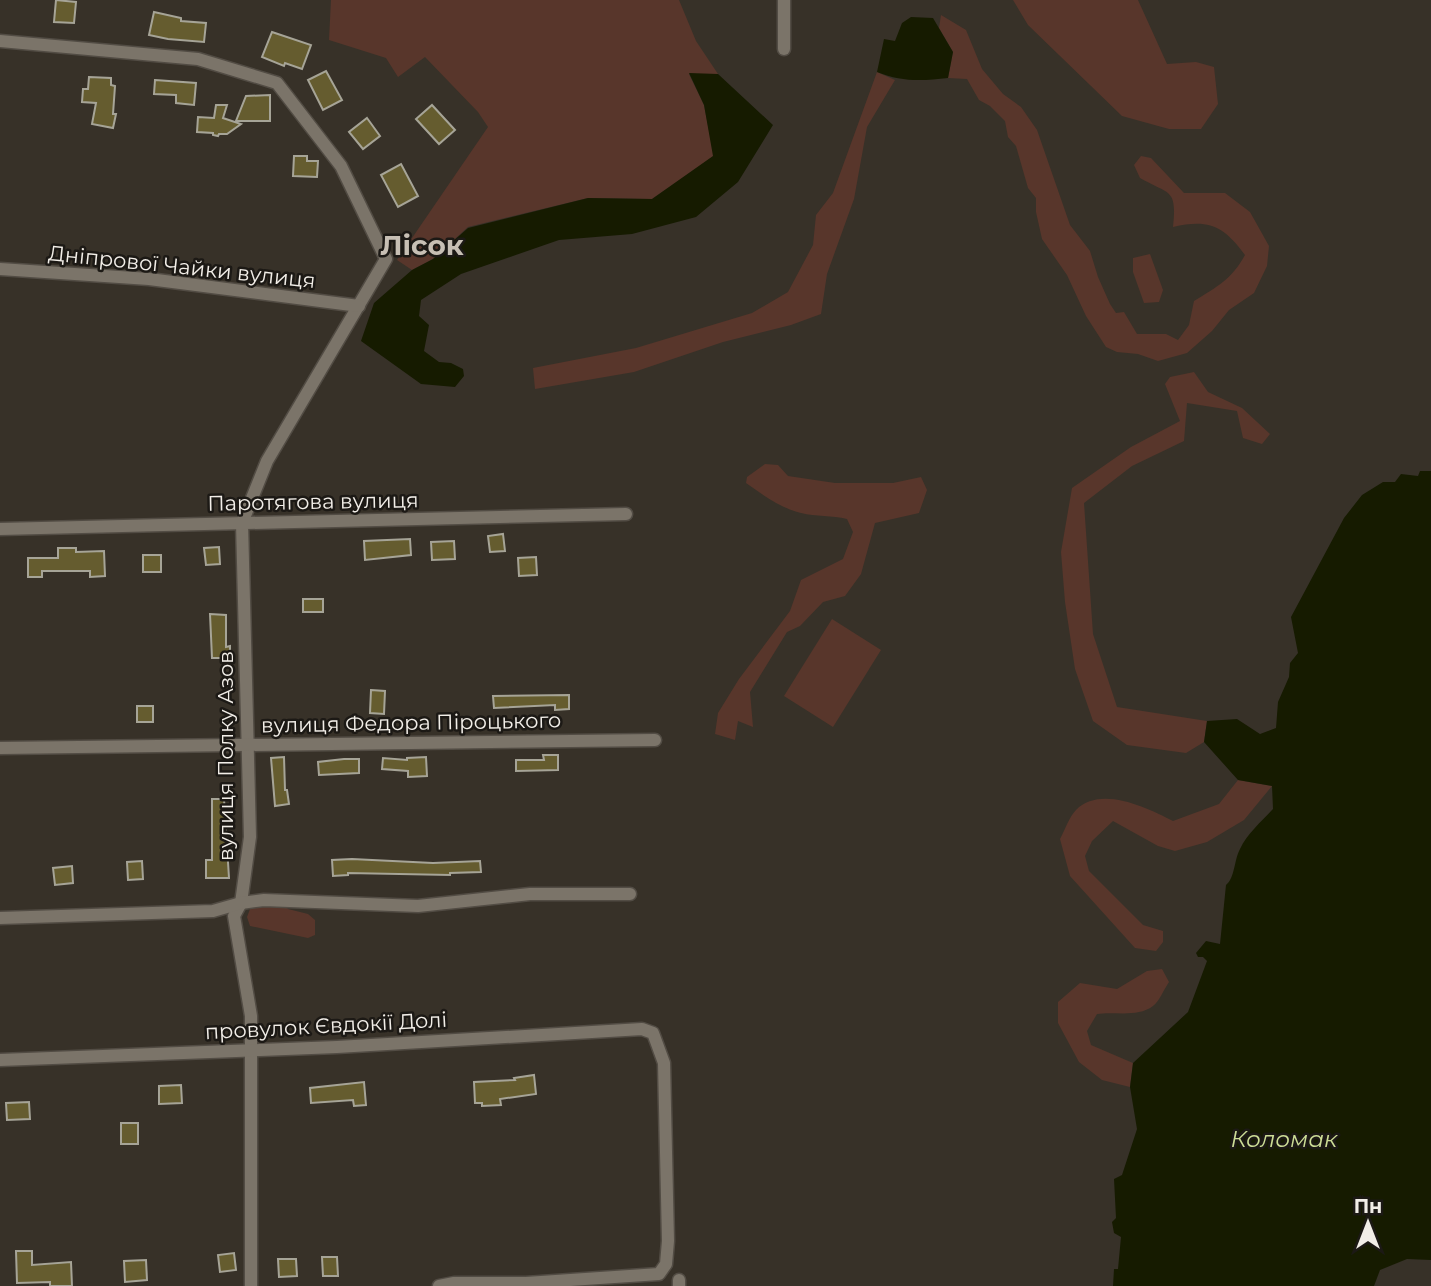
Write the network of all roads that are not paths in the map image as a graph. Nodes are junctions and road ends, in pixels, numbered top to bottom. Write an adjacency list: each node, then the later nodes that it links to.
1 (784, 0): 3 (street)
2 (0, 41): 5 (street, вулиця Полку Азов)
3 (784, 49)
4 (0, 269): 5 (street, Дніпрової Чайки вулиця)
5 (359, 306): 7 (street, вулиця Полку Азов)
6 (626, 514): 7 (street, Паротягова вулиця)
7 (242, 523): 8 (street, Паротягова вулиця); 10 (street, вулиця Полку Азов)
8 (0, 529)
9 (654, 740): 10 (street, вулиця Федора Піроцького)
10 (247, 744): 11 (street, вулиця Федора Піроцького); 13 (street, вулиця Полку Азов)
11 (0, 748)
12 (630, 894): 13 (street)
13 (241, 903): 14 (street); 15 (street, вулиця Полку Азов)
14 (0, 918)
15 (250, 1049): 16 (street, провулок Євдокії Долі); 17 (street, вулиця Полку Азов); 18 (street, провулок Євдокії Долі)
16 (0, 1060)
17 (251, 1286)
18 (439, 1286)

